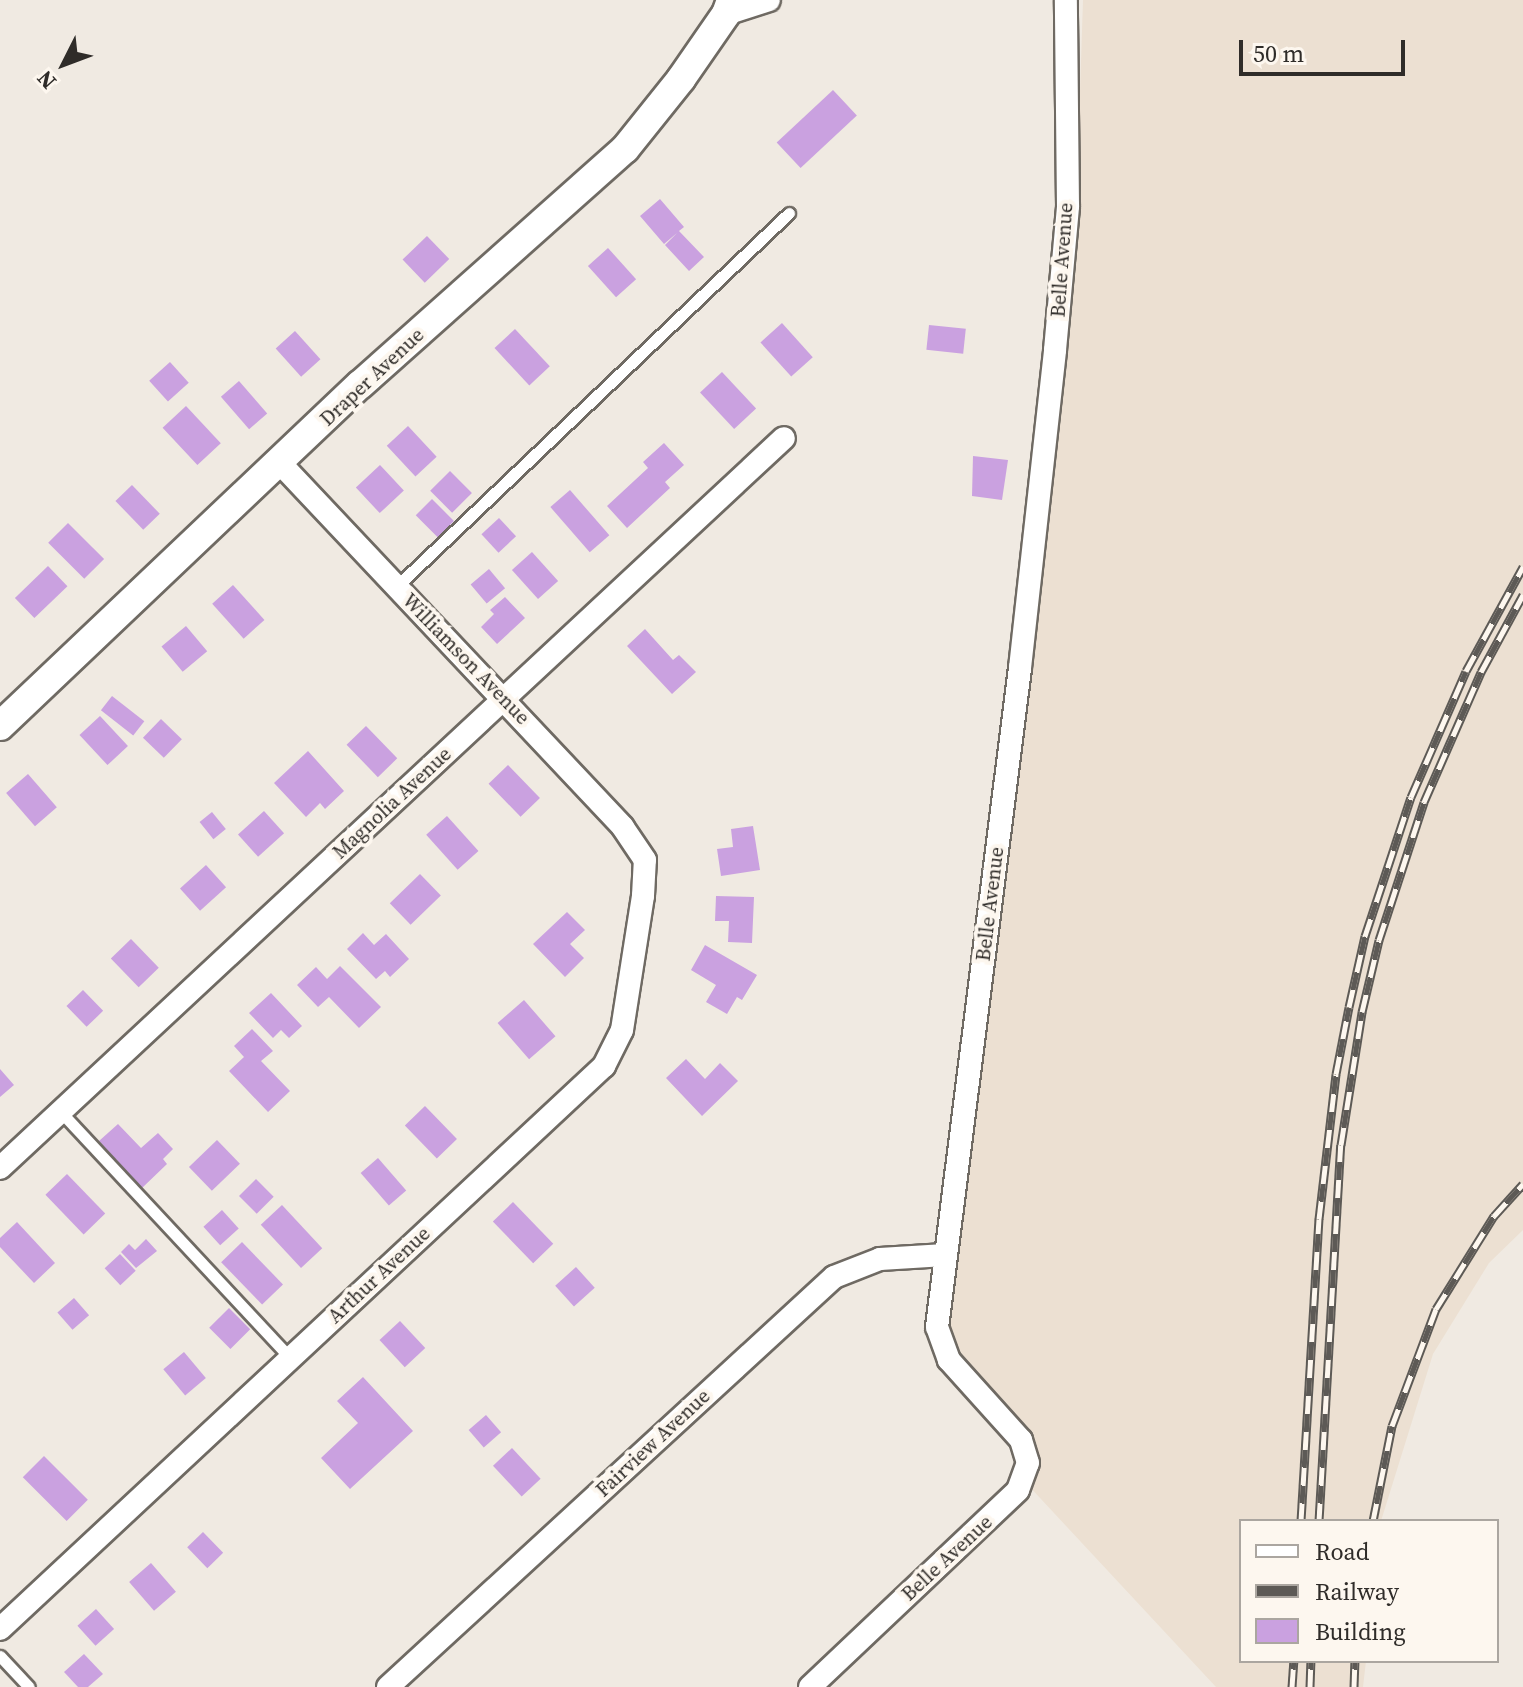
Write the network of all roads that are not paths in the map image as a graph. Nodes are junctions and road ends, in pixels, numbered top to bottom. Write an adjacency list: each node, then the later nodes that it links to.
1 (769, 0): 3 (street, Draper Avenue)
2 (1066, 0): 13 (street, Belle Avenue)
3 (729, 7): 6 (street, Draper Avenue)
4 (789, 213): 7 (lane)
5 (784, 438): 8 (street, Magnolia Avenue)
6 (280, 463): 7 (street, Williamson Avenue); 9 (street, Draper Avenue)
7 (397, 586): 8 (street, Williamson Avenue)
8 (505, 699): 10 (street, Williamson Avenue); 11 (street, Magnolia Avenue)
9 (0, 726)
10 (645, 860): 14 (street, Arthur Avenue)
11 (60, 1111): 12 (street, Magnolia Avenue); 14 (lane)
12 (0, 1168)
13 (945, 1255): 18 (street, Fairview Avenue); 19 (street, Belle Avenue)
14 (290, 1358): 15 (street, Arthur Avenue)
15 (0, 1629)
16 (0, 1656): 17 (lane)
17 (29, 1687)
18 (388, 1687)
19 (810, 1687)

